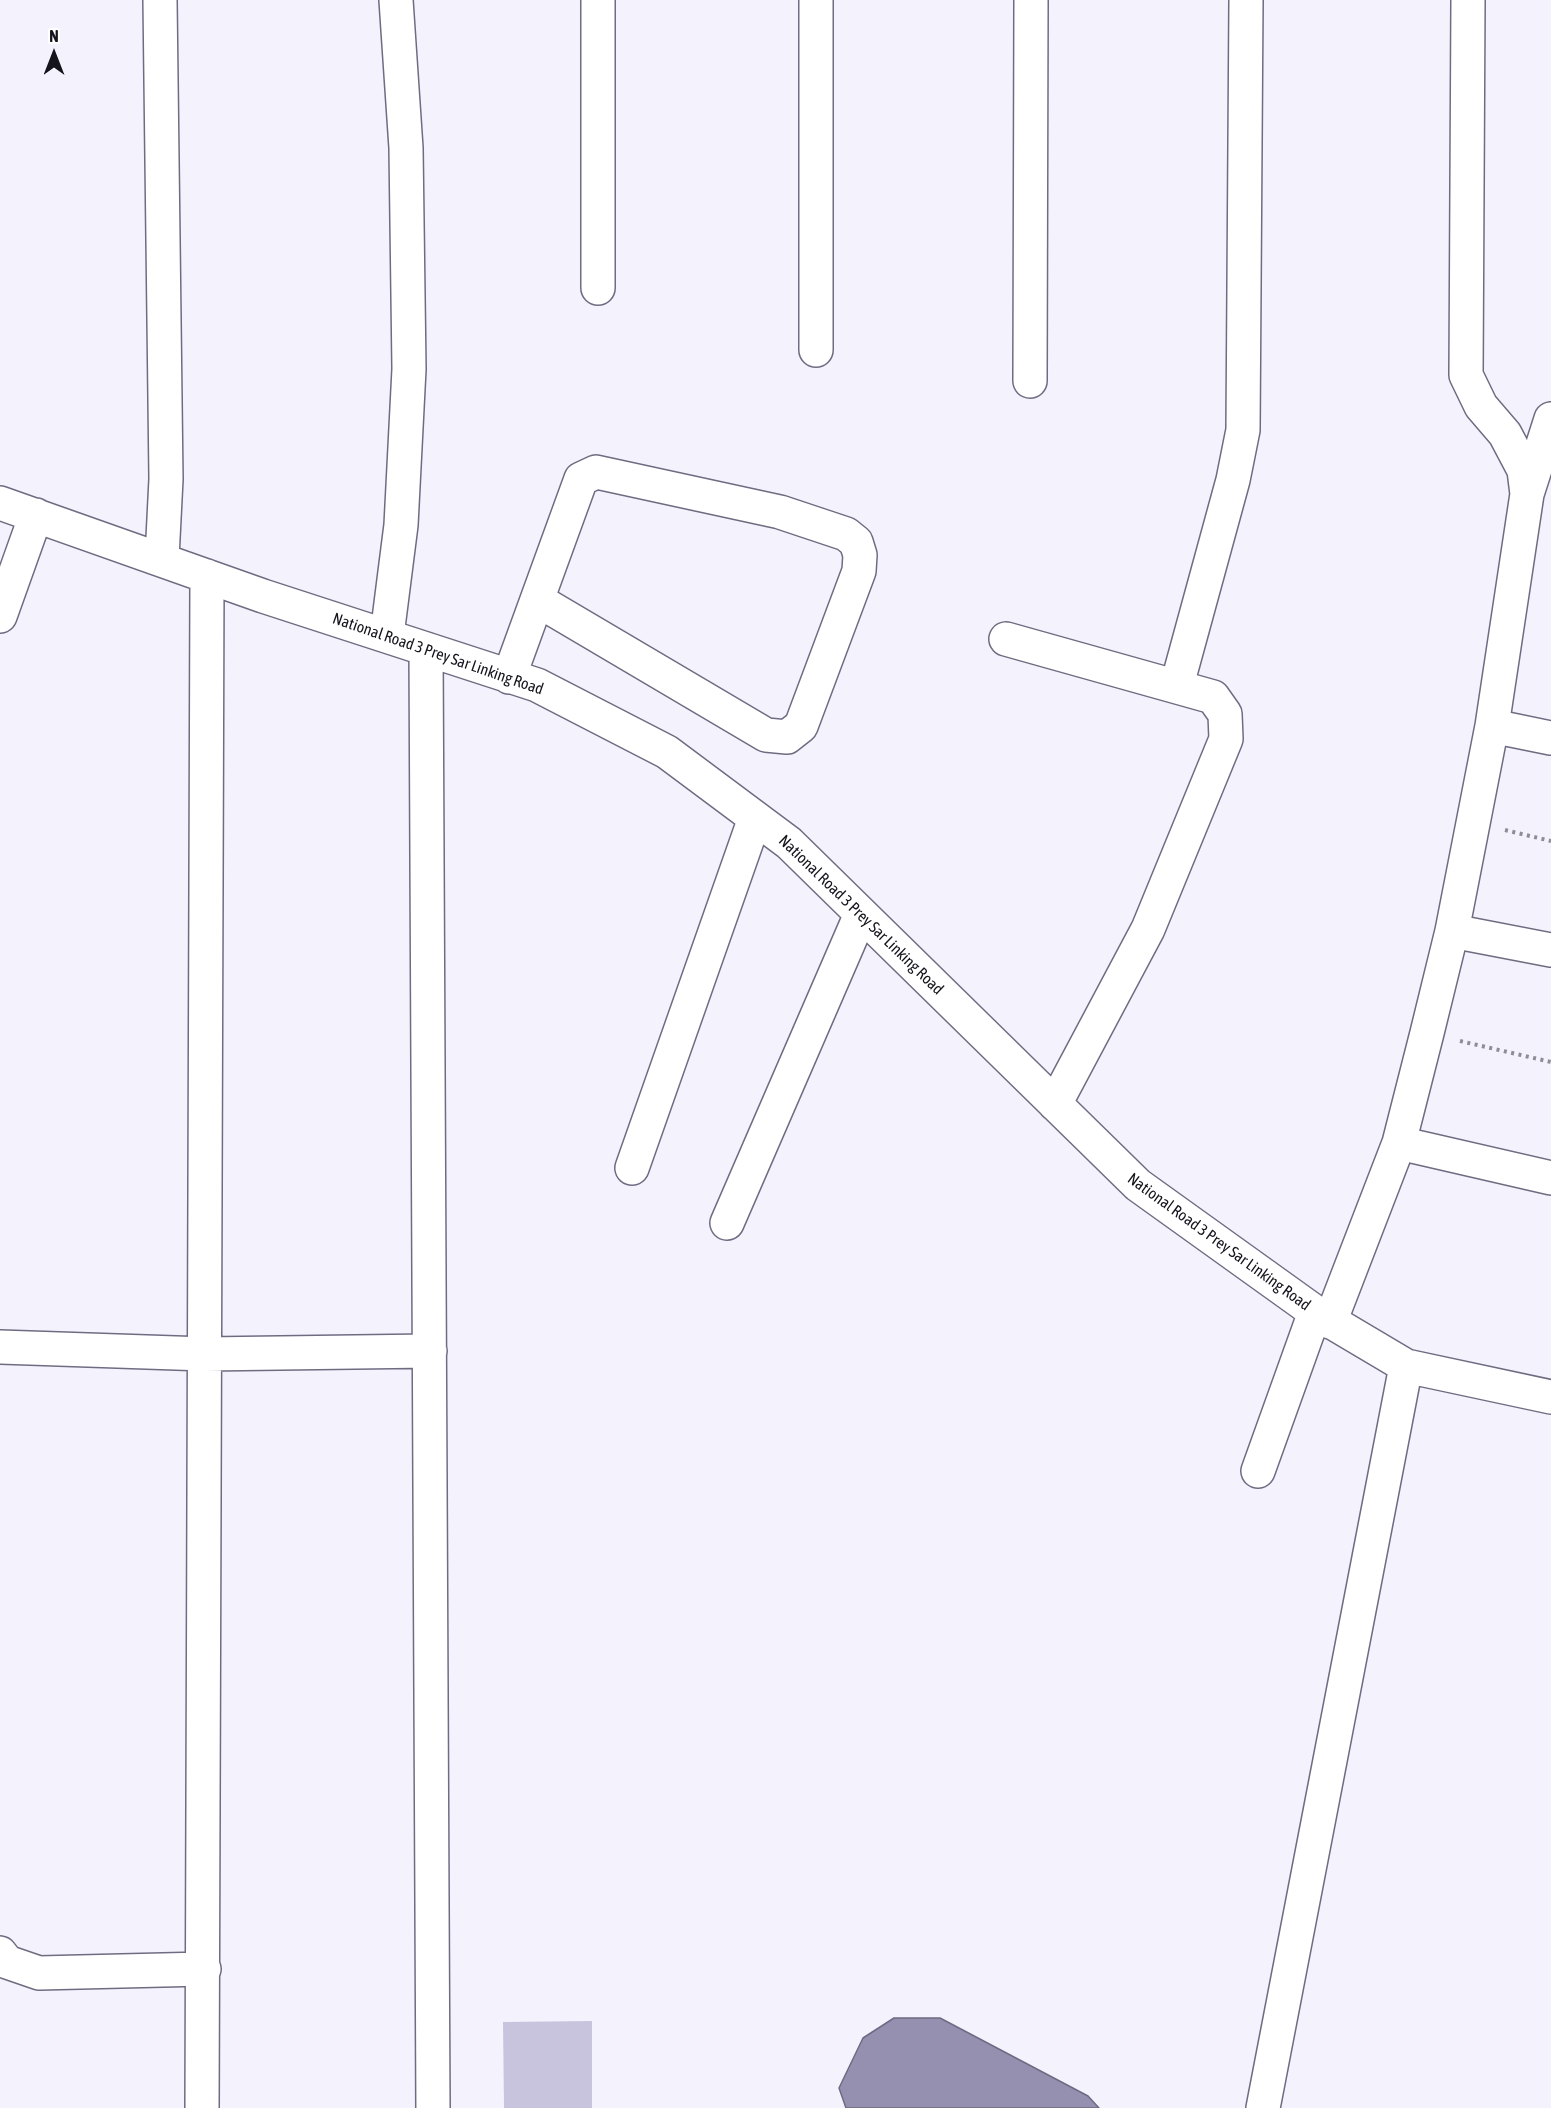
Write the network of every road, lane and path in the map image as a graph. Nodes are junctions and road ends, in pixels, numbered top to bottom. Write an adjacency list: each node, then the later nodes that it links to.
1 (160, 0): 15 (street)
2 (396, 0): 19 (street)
3 (598, 0): 8 (street)
4 (816, 0): 9 (street)
5 (1031, 0): 10 (street)
6 (1246, 0): 23 (street)
7 (1468, 0): 12 (street)
8 (598, 288)
9 (816, 350)
10 (1030, 381)
11 (1551, 419): 12 (street)
12 (1527, 494): 24 (street)
13 (0, 503): 14 (street, National Road 3 Prey Sar Linking Road)
14 (36, 515): 15 (street, National Road 3 Prey Sar Linking Road); 18 (street)
15 (162, 558): 16 (street, National Road 3 Prey Sar Linking Road)
16 (207, 576): 19 (street, National Road 3 Prey Sar Linking Road); 42 (street)
17 (539, 601): 17 (street); 22 (street)
18 (0, 616)
19 (387, 635): 21 (street, National Road 3 Prey Sar Linking Road)
20 (1006, 639): 23 (street)
21 (426, 649): 22 (street, National Road 3 Prey Sar Linking Road); 41 (street)
22 (509, 677): 26 (street, National Road 3 Prey Sar Linking Road)
23 (1177, 685): 34 (street)
24 (1492, 726): 25 (street); 27 (street)
25 (1551, 738)
26 (755, 818): 29 (street, National Road 3 Prey Sar Linking Road); 36 (street)
27 (1472, 823): 28 (path); 30 (street)
28 (1551, 841)
29 (861, 914): 34 (street, National Road 3 Prey Sar Linking Road); 38 (street)
30 (1452, 931): 31 (street); 32 (street)
31 (1551, 950)
32 (1427, 1033): 33 (path); 35 (street)
33 (1551, 1062)
34 (1055, 1104): 39 (street, National Road 3 Prey Sar Linking Road)
35 (1399, 1143): 37 (street); 39 (street)
36 (632, 1168)
37 (1551, 1178)
38 (727, 1223)
39 (1322, 1317): 43 (street, National Road 3 Prey Sar Linking Road); 45 (street)
40 (0, 1347): 42 (street)
41 (430, 1351): 42 (street); 49 (street)
42 (205, 1354): 47 (street)
43 (1406, 1366): 44 (street, National Road 3 Prey Sar Linking Road); 50 (street)
44 (1551, 1397)
45 (1258, 1471)
46 (0, 1953): 47 (street)
47 (204, 1969): 48 (street)
48 (202, 2108)
49 (434, 2108)
50 (1265, 2108)

